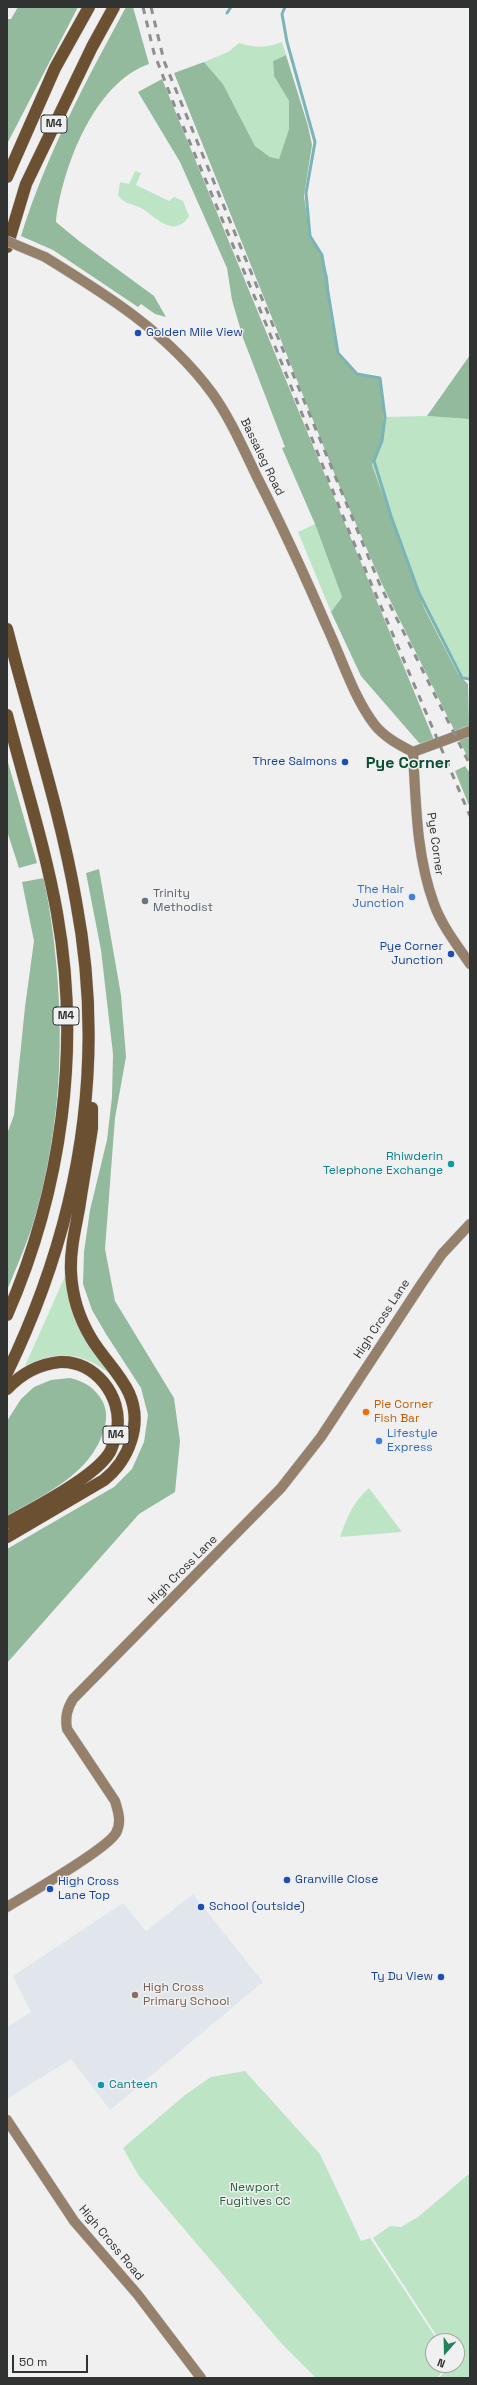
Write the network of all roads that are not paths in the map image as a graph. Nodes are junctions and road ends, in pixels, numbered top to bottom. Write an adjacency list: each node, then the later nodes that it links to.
1 (89, 7): 3 (highway, M4)
2 (114, 7): 5 (highway, M4)
3 (7, 177)
4 (7, 241): 9 (street, Bassaleg Road, bridge)
5 (7, 247)
6 (7, 629): 11 (highway, M4)
7 (7, 715): 13 (highway, M4)
8 (470, 731): 9 (street)
9 (413, 752): 10 (street, Pye Corner)
10 (470, 964)
11 (89, 1059): 14 (highway, M4); 17 (highway)
12 (470, 1224): 18 (street, High Cross Lane)
13 (7, 1315)
14 (7, 1373)
15 (7, 1389): 16 (highway, M4)
16 (7, 1523)
17 (7, 1537)
18 (7, 1907)
19 (7, 2120): 20 (street, High Cross Road)
20 (201, 2378)

